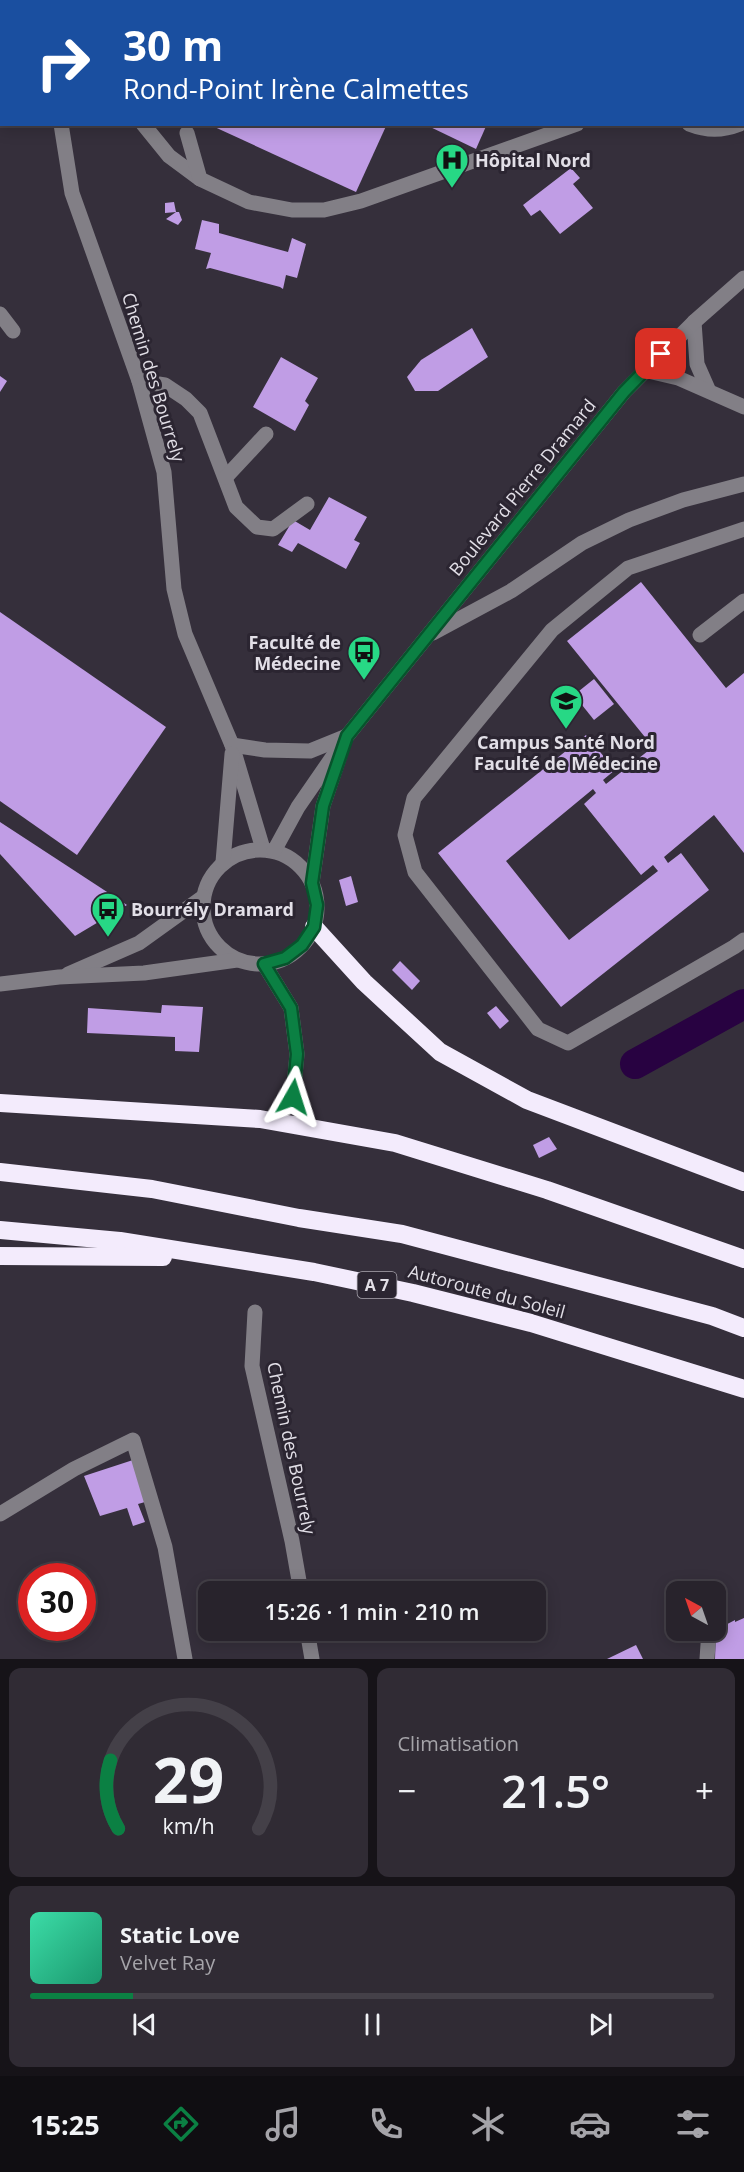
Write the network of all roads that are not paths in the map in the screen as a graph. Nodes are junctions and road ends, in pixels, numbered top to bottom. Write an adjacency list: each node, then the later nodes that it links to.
1 (61, 126): 13 (street, Chemin des Bourrely)
2 (145, 126): 7 (street)
3 (571, 126): 7 (street)
4 (694, 126): 5 (street)
5 (736, 126)
6 (187, 133): 7 (street)
7 (200, 179)
8 (744, 278): 10 (street, Boulevard Pierre Dramard)
9 (0, 315): 11 (street)
10 (694, 322): 12 (street, Boulevard Pierre Dramard); 14 (street)
11 (13, 331)
12 (644, 370): 14 (street); 23 (street, Boulevard Pierre Dramard)
13 (139, 381): 17 (street); 25 (street, Chemin des Bourrely)
14 (708, 389): 15 (street)
15 (744, 407)
16 (266, 434): 17 (street)
17 (226, 477): 19 (street)
18 (744, 484): 23 (street)
19 (307, 504)
20 (744, 529): 31 (street)
21 (744, 601): 22 (street)
22 (700, 635)
23 (428, 636): 24 (street, Boulevard Pierre Dramard)
24 (347, 736): 25 (street); 26 (street, Boulevard Pierre Dramard); 28 (street, Boulevard Pierre Dramard)
25 (232, 745): 26 (street, Chemin des Bourrely); 27 (street, Chemin des Bourrely)
26 (268, 850): 27 (street); 28 (street)
27 (223, 862): 29 (street)
28 (312, 883): 30 (street)
29 (203, 897): 32 (street); 34 (street)
30 (314, 927): 33 (street); 39 (highway)
31 (744, 940)
32 (237, 960): 33 (street); 34 (street)
33 (264, 964): 36 (street)
34 (59, 978): 35 (street)
35 (0, 984)
36 (293, 1097)
37 (0, 1103): 43 (highway)
38 (0, 1173): 45 (highway, Autoroute du Soleil)
39 (744, 1182)
40 (0, 1230): 42 (highway, Autoroute du Soleil / A 7)
41 (0, 1256): 42 (highway)
42 (227, 1258): 46 (highway, Autoroute du Soleil / A 7)
43 (744, 1258)
44 (255, 1312): 48 (street, Chemin des Bourrely)
45 (744, 1329)
46 (744, 1389)
47 (0, 1514): 51 (street)
48 (299, 1581)
49 (309, 1641): 52 (street)
50 (709, 1641): 53 (street)
51 (185, 1659)
52 (312, 1659)
53 (708, 1659)

